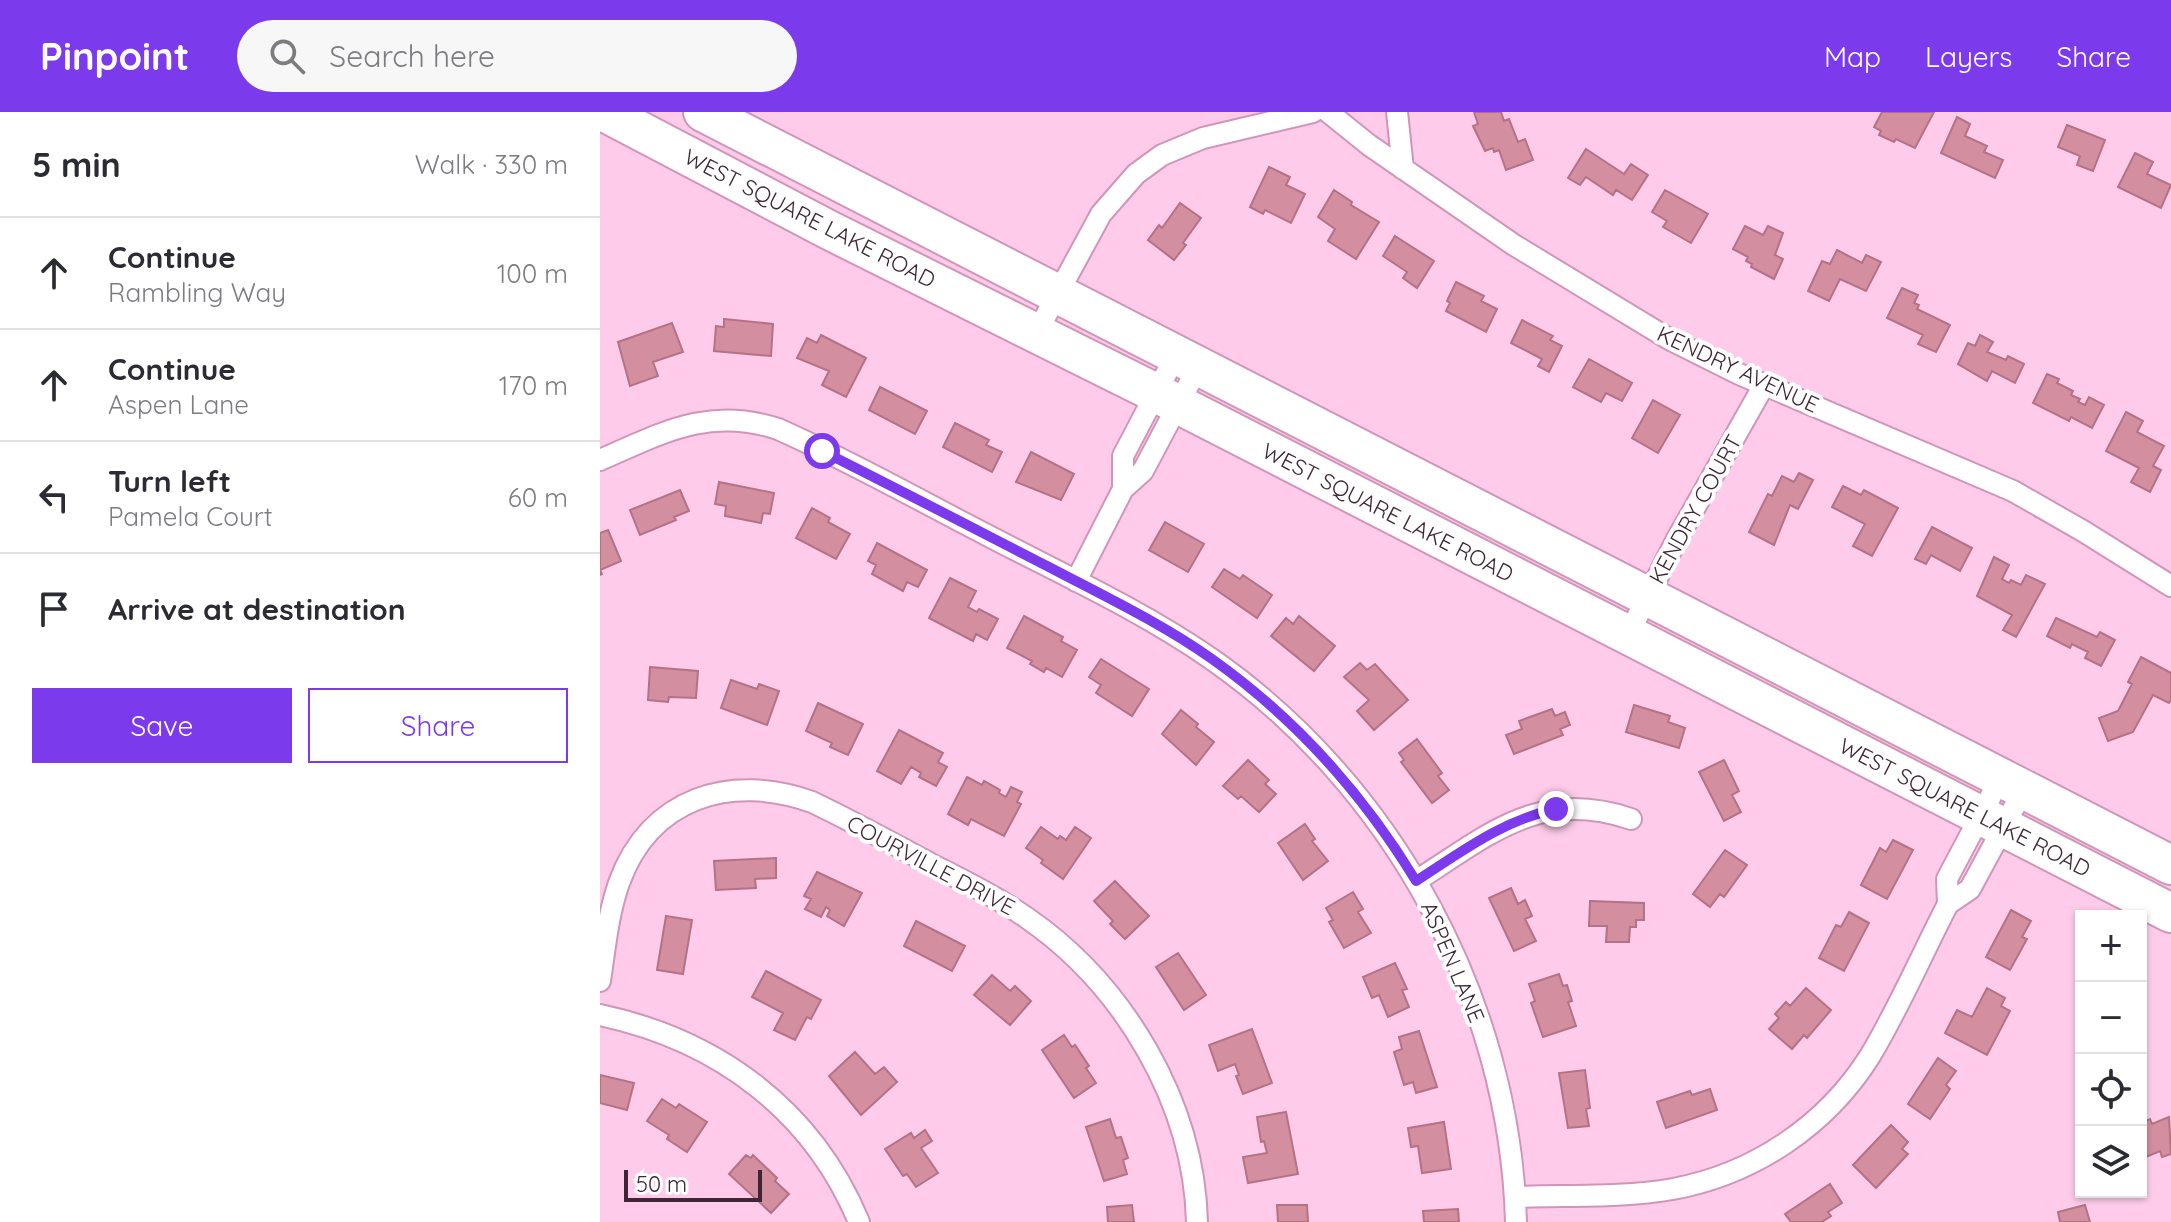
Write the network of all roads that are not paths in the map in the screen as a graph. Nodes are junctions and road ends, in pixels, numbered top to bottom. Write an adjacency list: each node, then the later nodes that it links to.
1 (604, 112): 8 (highway, WEST SQUARE LAKE ROAD)
2 (703, 112): 7 (highway, WEST SQUARE LAKE ROAD)
3 (1313, 112): 7 (street)
4 (1328, 112): 6 (street, KENDRY AVENUE)
5 (1397, 112): 6 (street)
6 (1403, 169): 10 (street, KENDRY AVENUE)
7 (1057, 294): 8 (street); 9 (highway, WEST SQUARE LAKE ROAD)
8 (1037, 332): 11 (highway, WEST SQUARE LAKE ROAD)
9 (1187, 361): 11 (street); 15 (highway, WEST SQUARE LAKE ROAD)
10 (1764, 385): 14 (street, KENDRY AVENUE); 15 (street, KENDRY COURT)
11 (1167, 399): 13 (street); 16 (highway, WEST SQUARE LAKE ROAD)
12 (600, 460): 13 (street, ASPEN LANE)
13 (1076, 581): 21 (street, ASPEN LANE)
14 (2171, 586)
15 (1648, 596): 16 (street, KENDRY COURT); 17 (highway, WEST SQUARE LAKE ROAD)
16 (1628, 635): 19 (highway, WEST SQUARE LAKE ROAD)
17 (2012, 783): 19 (street); 20 (highway, WEST SQUARE LAKE ROAD)
18 (1631, 819): 21 (street)
19 (1992, 821): 22 (highway, WEST SQUARE LAKE ROAD); 25 (street)
20 (2171, 865)
21 (1416, 881): 25 (street, ASPEN LANE)
22 (2171, 913)
23 (600, 981): 27 (street, COURVILLE DRIVE)
24 (600, 1015): 26 (street)
25 (1515, 1197): 28 (street, ASPEN LANE)
26 (859, 1222)
27 (1197, 1222)
28 (1516, 1222)

